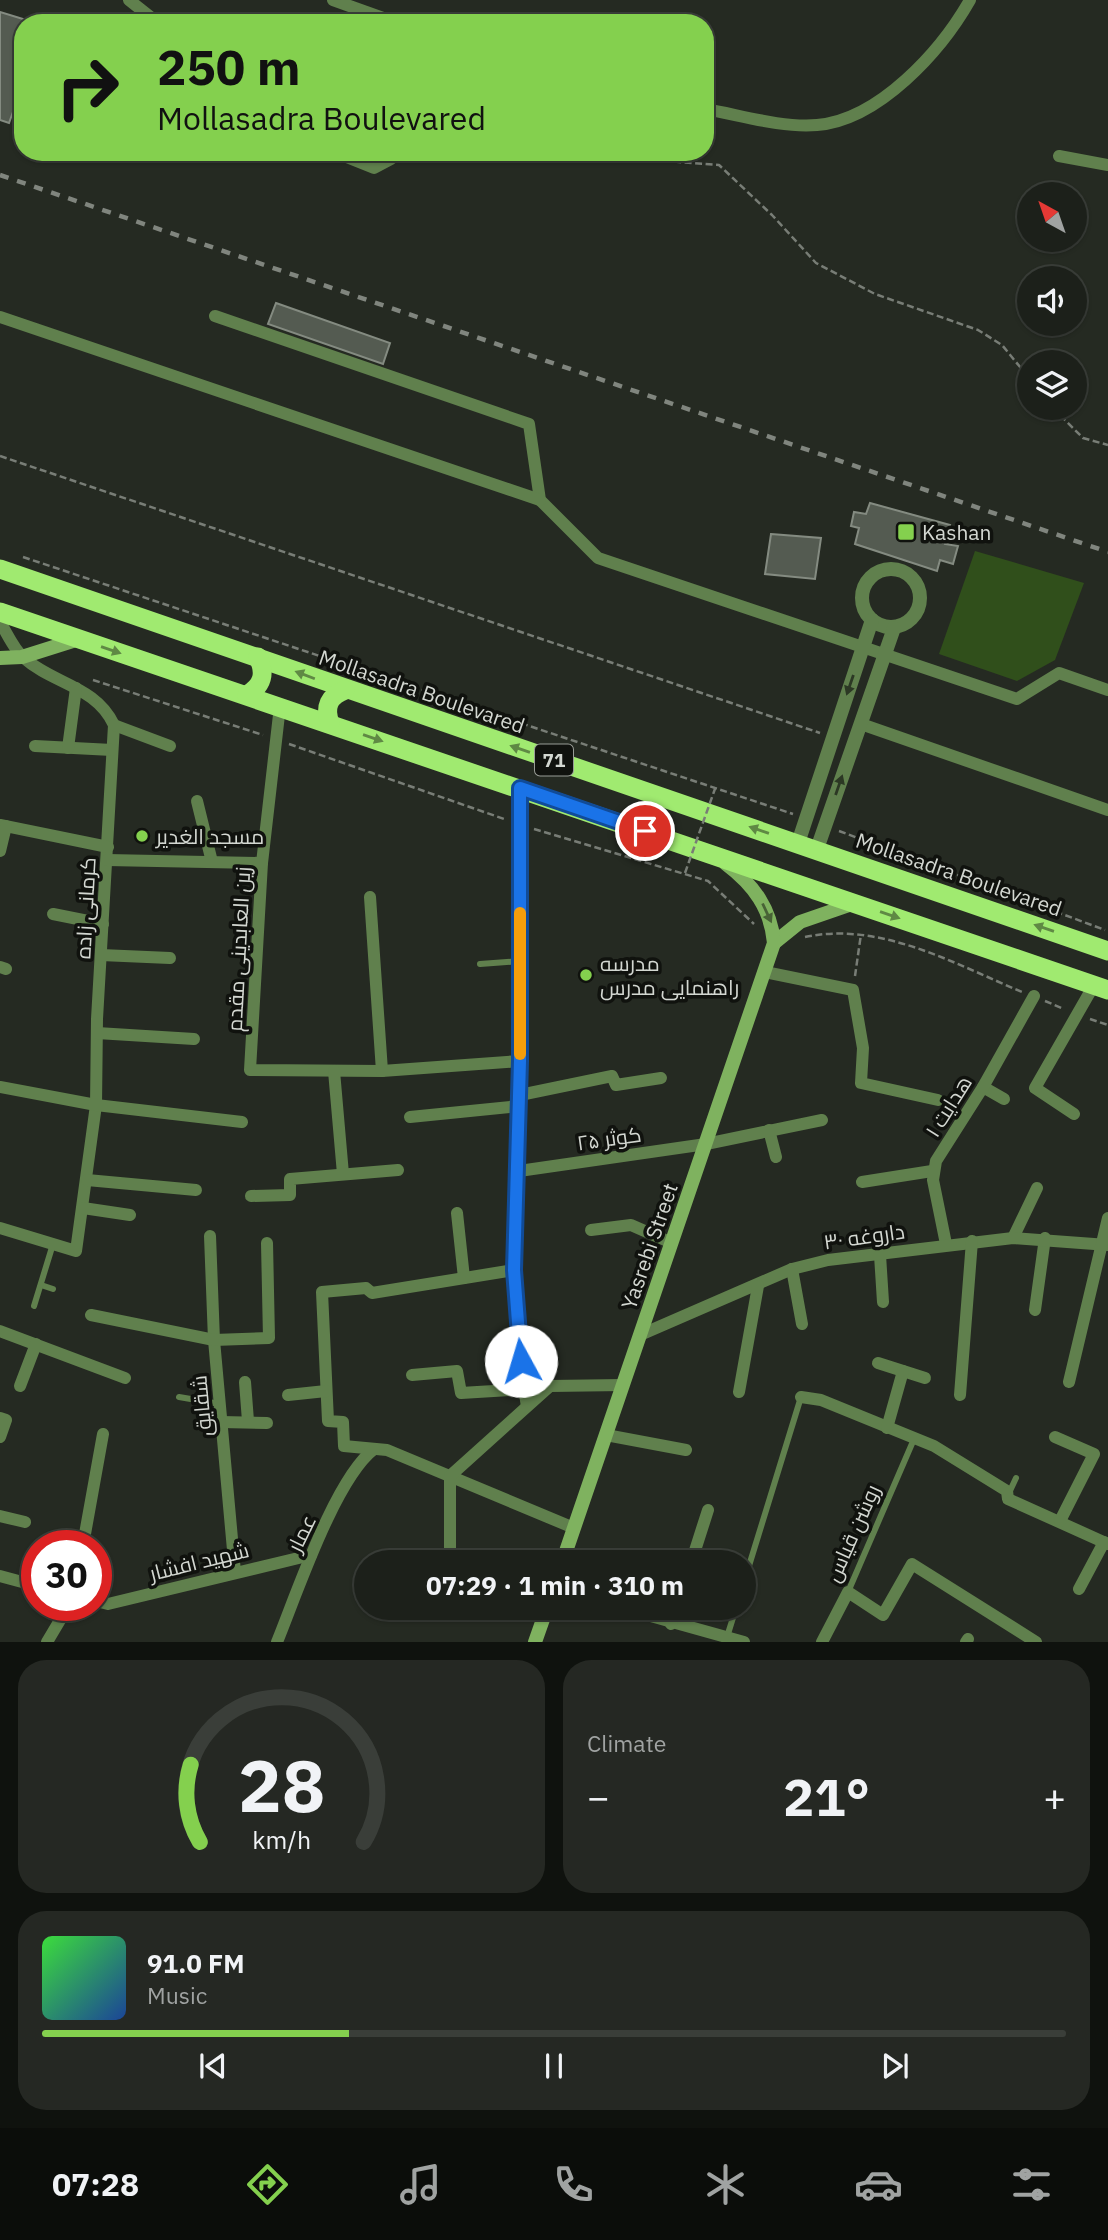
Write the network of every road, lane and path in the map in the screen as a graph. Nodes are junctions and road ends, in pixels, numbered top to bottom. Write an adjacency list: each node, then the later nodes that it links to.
1 (129, 0): 4 (street)
2 (333, 0): 5 (street)
3 (970, 0): 6 (street)
4 (147, 14)
5 (370, 14)
6 (714, 110)
7 (1059, 156): 11 (street)
8 (358, 161): 9 (street)
9 (387, 161)
10 (704, 161): 14 (path)
11 (1108, 165)
12 (215, 316): 18 (street)
13 (0, 317): 18 (street)
14 (1017, 363)
15 (1065, 420): 16 (path)
16 (1108, 445)
17 (0, 456): 39 (path)
18 (540, 500): 25 (street)
19 (7, 561): 28 (highway, Mollasadra Boulevared / 71); 45 (path)
20 (0, 612): 24 (highway, 71)
21 (872, 620): 23 (street); 23 (street); 25 (street)
22 (0, 622): 27 (street)
23 (894, 628): 26 (street)
24 (79, 639): 27 (main road); 33 (highway, 71, one-way to 33)
25 (864, 645): 26 (street); 35 (street, one-way to 35)
26 (885, 653): 32 (street); 37 (street)
27 (22, 657): 29 (main road); 30 (street)
28 (258, 657): 31 (highway, Mollasadra Boulevared / 71, one-way to 28); 33 (highway)
29 (0, 658)
30 (81, 683): 38 (street); 40 (path); 43 (street)
31 (345, 690): 36 (highway); 53 (highway, Mollasadra Boulevared / 71, one-way to 31)
32 (1108, 690)
33 (247, 695): 34 (highway, 71)
34 (280, 706): 36 (highway, 71); 40 (street, زین العابدینی مقدم)
35 (840, 717): 37 (street); 39 (street)
36 (330, 723): 46 (highway, 71, one-way to 46)
37 (860, 724): 48 (street); 52 (street, one-way to 37)
38 (114, 725): 42 (street); 44 (street, کرمانی زاده)
39 (833, 737): 49 (street)
40 (276, 740): 51 (path); 58 (street, زین العابدینی مقدم)
41 (36, 746): 43 (street)
42 (170, 746)
43 (68, 748): 44 (street)
44 (112, 750): 55 (street, کرمانی زاده)
45 (716, 786): 49 (path); 59 (path, bridge)
46 (520, 788): 51 (street); 56 (highway, 71)
47 (197, 802): 57 (street)
48 (1108, 810)
49 (806, 819): 53 (street)
50 (3, 825): 54 (street); 55 (street)
51 (520, 825): 59 (path); 70 (street)
52 (825, 826): 53 (street); 64 (path)
53 (808, 846): 67 (highway, Mollasadra Boulevared / 71, one-way to 53)
54 (0, 852)
55 (107, 853): 57 (street); 63 (street, کرمانی زاده)
56 (713, 854): 61 (highway, 71); 66 (main road, one-way to 66)
57 (212, 862): 58 (street)
58 (262, 863): 81 (street, زین العابدینی مقدم)
59 (685, 873): 66 (path)
60 (370, 897): 82 (street)
61 (855, 903): 66 (main road); 73 (highway, 71, one-way to 73)
62 (53, 914): 63 (street)
63 (103, 924): 68 (street, کرمانی زاده)
64 (1108, 931)
65 (861, 934): 66 (path); 74 (path); 75 (path)
66 (774, 943): 72 (main road, Yasrebi Street)
67 (1108, 951)
68 (101, 956): 69 (street); 78 (street, کرمانی زاده)
69 (170, 958)
70 (520, 961): 71 (lane); 80 (street)
71 (480, 964)
72 (765, 972): 74 (street); 95 (main road, Yasrebi Street)
73 (1101, 987): 76 (street)
74 (853, 990): 88 (street)
75 (1034, 996): 76 (path); 85 (street, هدایت ۱)
76 (1077, 1014): 77 (path); 90 (street)
77 (1108, 1025)
78 (97, 1033): 79 (street); 89 (street, کرمانی زاده)
79 (194, 1039)
80 (520, 1061): 82 (street); 87 (street)
81 (334, 1071): 82 (street); 100 (street)
82 (382, 1071)
83 (661, 1078): 87 (street)
84 (0, 1087): 89 (street)
85 (983, 1087): 86 (street); 99 (street, هدایت ۱)
86 (1004, 1098)
87 (519, 1100): 91 (street); 98 (street)
88 (938, 1100)
89 (96, 1105): 93 (street); 101 (street, کرمانی زاده)
90 (1073, 1114)
91 (410, 1117)
92 (822, 1119): 94 (street, کوثر ۲۵)
93 (242, 1122)
94 (769, 1130): 95 (street, کوثر ۲۵); 96 (street)
95 (706, 1144): 98 (street, کوثر ۲۵); 116 (main road, Yasrebi Street)
96 (776, 1157)
97 (398, 1170): 100 (street)
98 (519, 1171): 123 (street)
99 (932, 1171): 102 (street); 119 (street, هدایت ۱)
100 (343, 1174): 105 (street)
101 (87, 1180): 104 (street); 106 (street, کرمانی زاده)
102 (862, 1182)
103 (1037, 1188): 113 (street)
104 (196, 1190)
105 (251, 1196)
106 (83, 1208): 108 (street); 117 (street, کرمانی زاده)
107 (457, 1213): 124 (street)
108 (130, 1214)
109 (1108, 1218): 120 (street)
110 (0, 1228): 117 (street)
111 (591, 1230): 116 (street)
112 (210, 1236): 135 (street, شقایق)
113 (1013, 1238): 114 (street, داروغه ۳۰); 115 (street, داروغه ۳۰)
114 (1045, 1238): 120 (street, داروغه ۳۰); 130 (street)
115 (972, 1241): 119 (street, داروغه ۳۰); 150 (street)
116 (672, 1243): 134 (main road, Yasrebi Street)
117 (53, 1244): 125 (lane)
118 (267, 1244): 135 (street)
119 (946, 1244): 121 (street, داروغه ۳۰)
120 (1105, 1244): 143 (street)
121 (880, 1255): 122 (street, داروغه ۳۰); 128 (street)
122 (792, 1269): 126 (street, داروغه ۳۰); 132 (street)
123 (514, 1270): 124 (street); 146 (street)
124 (464, 1278): 147 (street)
125 (41, 1285): 127 (lane); 129 (lane)
126 (758, 1286): 134 (street, داروغه ۳۰); 148 (street)
127 (53, 1289)
128 (883, 1302)
129 (34, 1306)
130 (1035, 1310)
131 (91, 1315): 135 (street)
132 (802, 1324)
133 (0, 1331): 136 (street)
134 (640, 1335): 144 (main road, Yasrebi Street)
135 (214, 1340): 153 (street, شقایق)
136 (36, 1344): 140 (street); 145 (street)
137 (878, 1363): 138 (street)
138 (904, 1371): 141 (street); 159 (street)
139 (412, 1375): 146 (street)
140 (125, 1378)
141 (925, 1378)
142 (245, 1382): 156 (street)
143 (1069, 1382)
144 (623, 1385): 154 (street); 161 (main road, Yasrebi Street)
145 (20, 1386)
146 (524, 1389): 154 (street)
147 (326, 1391): 149 (street); 165 (street)
148 (739, 1392)
149 (288, 1395)
150 (960, 1395)
151 (179, 1397): 153 (lane)
152 (801, 1397): 159 (street); 180 (lane)
153 (220, 1404): 157 (street, شقایق)
154 (527, 1406): 167 (street)
155 (0, 1419): 162 (street)
156 (248, 1421): 157 (street); 158 (street)
157 (221, 1422): 182 (street, شقایق)
158 (267, 1423)
159 (887, 1428): 164 (street)
160 (103, 1434): 175 (street)
161 (606, 1435): 166 (street); 174 (main road, Yasrebi Street)
162 (0, 1437)
163 (1055, 1437): 172 (street)
164 (914, 1439): 169 (street); 186 (lane, روشن قیاس)
165 (374, 1449): 167 (street); 181 (street, عمار)
166 (686, 1450)
167 (450, 1476): 174 (street); 177 (street)
168 (1016, 1478): 169 (lane)
169 (1008, 1496): 172 (street)
170 (708, 1510): 179 (street)
171 (0, 1516): 173 (street)
172 (1060, 1521): 176 (street)
173 (25, 1522)
174 (574, 1528): 178 (main road, Yasrebi Street)
175 (86, 1530)
176 (1106, 1543): 185 (street)
177 (450, 1550)
178 (566, 1550)
179 (695, 1550)
180 (754, 1550)
181 (310, 1555): 182 (street, شهید افشار); 196 (street, عمار)
182 (235, 1572): 187 (street, شهید افشار)
183 (0, 1576): 184 (street)
184 (21, 1582)
185 (1079, 1589)
186 (848, 1592): 199 (street, روشن قیاس); 200 (street)
187 (112, 1603)
188 (543, 1620): 197 (main road)
189 (659, 1620): 193 (street)
190 (672, 1620): 193 (street)
191 (733, 1620): 194 (lane)
192 (59, 1621): 195 (street)
193 (671, 1624): 194 (street)
194 (727, 1639): 198 (street)
195 (47, 1642)
196 (277, 1642)
197 (535, 1642)
198 (744, 1642)
199 (822, 1642)
200 (1036, 1642)

